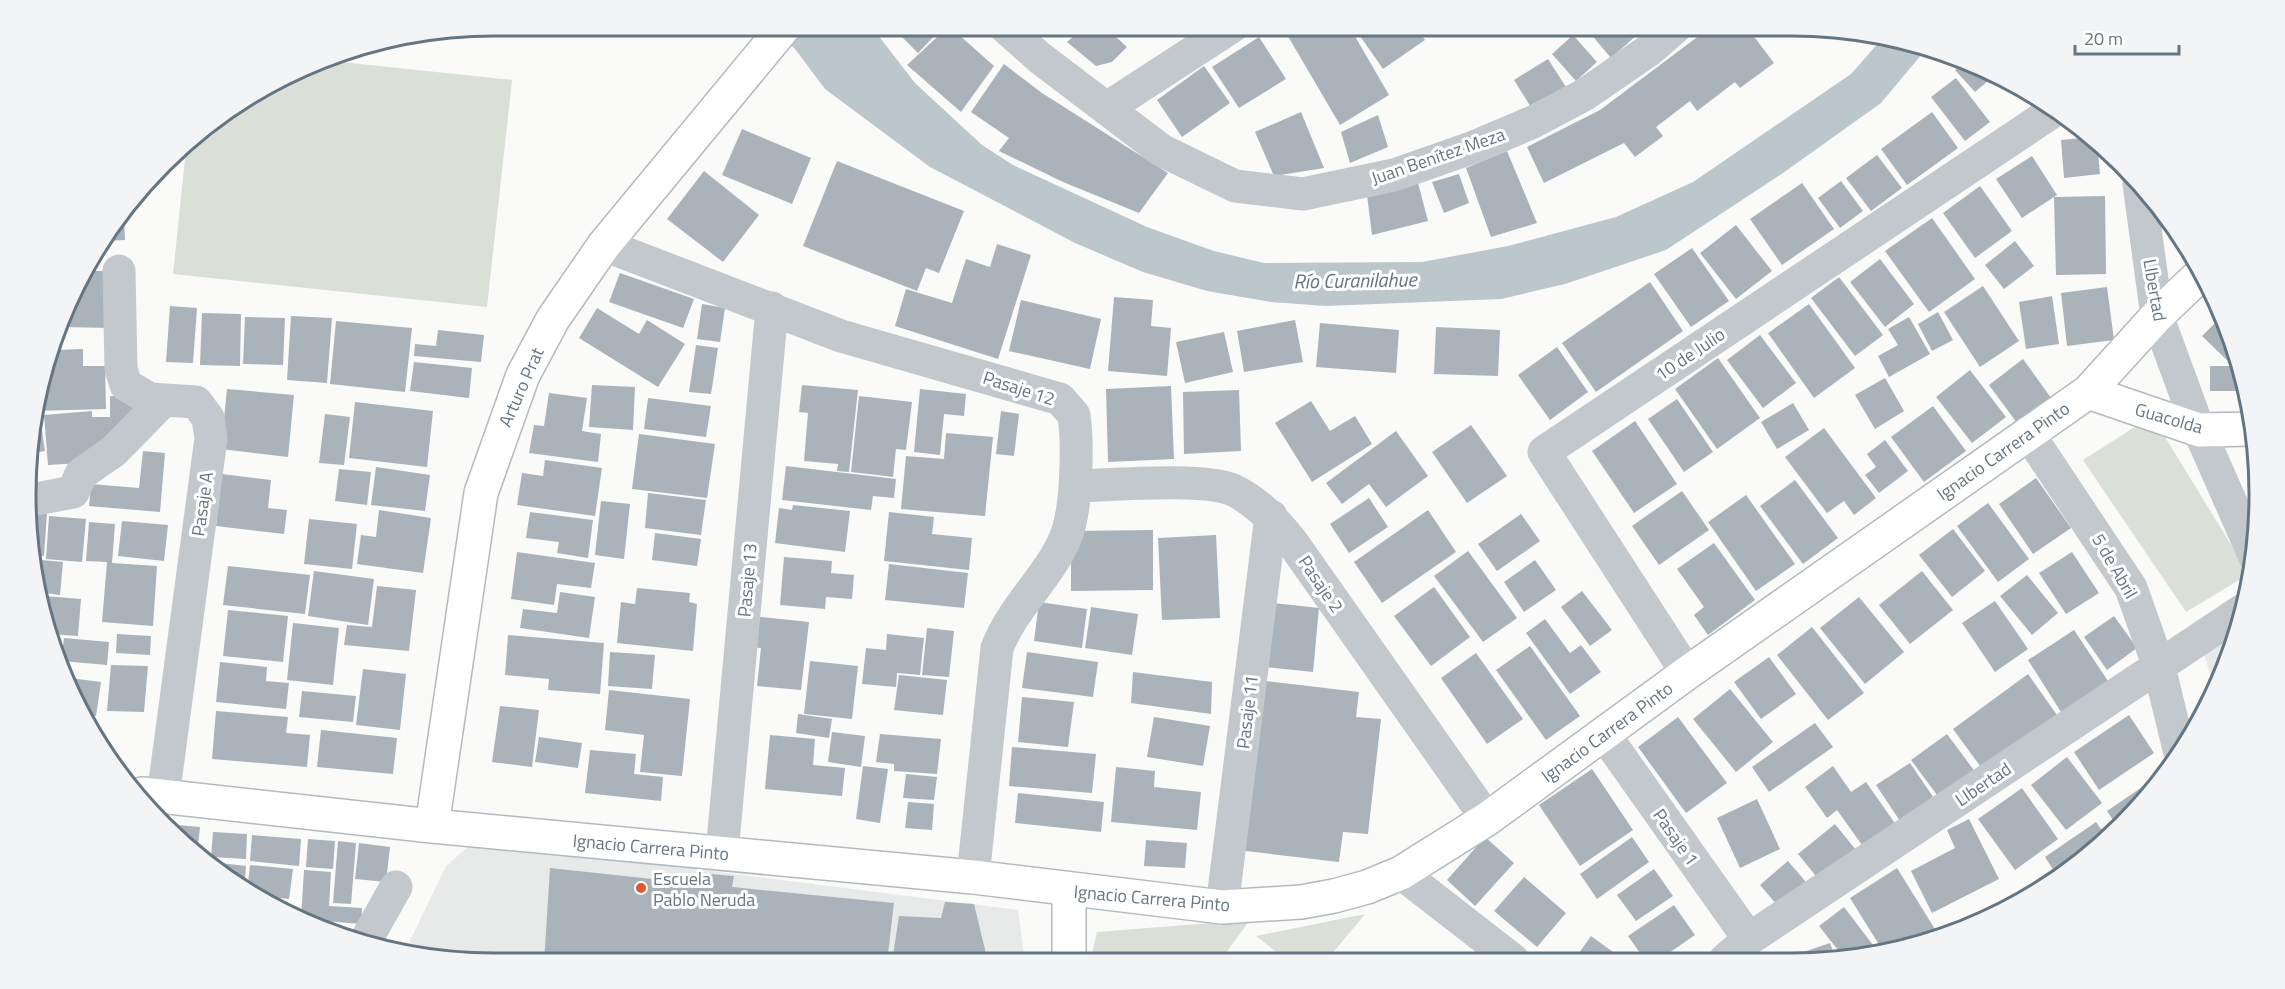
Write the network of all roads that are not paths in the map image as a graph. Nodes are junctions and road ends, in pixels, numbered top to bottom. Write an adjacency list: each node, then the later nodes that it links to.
1 (777, 36): 8 (street, Arturo Prat)
2 (1017, 36): 5 (street, Juan Benítez Meza)
3 (1218, 36): 5 (street)
4 (1665, 36): 5 (street, Juan Benítez Meza)
5 (1107, 108)
6 (2048, 115): 24 (street, 10 de Julio)
7 (2141, 199): 12 (street, LIbertad)
8 (604, 245): 11 (street, Pasaje 12); 29 (street, Arturo Prat)
9 (119, 271): 14 (street, Pasaje A)
10 (2195, 279): 12 (street, Ignacio Carrera Pinto)
11 (772, 308): 18 (street, Pasaje 12); 30 (street, Pasaje 13)
12 (2157, 316): 13 (street, Ignacio Carrera Pinto); 16 (street, LIbertad)
13 (2088, 392): 16 (street, Guacolda); 17 (street, Ignacio Carrera Pinto)
14 (163, 401): 19 (street); 27 (street, Pasaje A)
15 (2244, 429): 16 (street, Guacolda)
16 (2199, 430): 21 (street, LIbertad)
17 (2028, 433): 23 (street, 5 de Abril); 24 (street, Ignacio Carrera Pinto)
18 (1075, 486): 20 (street, Pasaje 2); 32 (street, Pasaje 12)
19 (36, 499)
20 (1271, 516): 28 (street, Pasaje 2); 35 (street, Pasaje 11)
21 (2247, 538)
22 (2232, 618): 23 (street, LIbertad)
23 (2159, 667): 26 (street, 5 de Abril); 37 (street, LIbertad)
24 (1687, 674): 25 (street, Ignacio Carrera Pinto)
25 (1604, 734): 28 (street, Ignacio Carrera Pinto); 37 (street, Pasaje 1)
26 (2177, 741)
27 (152, 796): 29 (street, Ignacio Carrera Pinto)
28 (1487, 819): 31 (street, Ignacio Carrera Pinto)
29 (432, 826): 30 (street, Ignacio Carrera Pinto)
30 (722, 854): 32 (street, Ignacio Carrera Pinto)
31 (1401, 873): 35 (street, Ignacio Carrera Pinto); 39 (street)
32 (973, 877): 34 (street, Ignacio Carrera Pinto)
33 (396, 887): 36 (street)
34 (1069, 890): 35 (street, Ignacio Carrera Pinto); 38 (street)
35 (1222, 907)
36 (369, 935)
37 (1737, 950)
38 (1069, 953)
39 (1503, 953)

